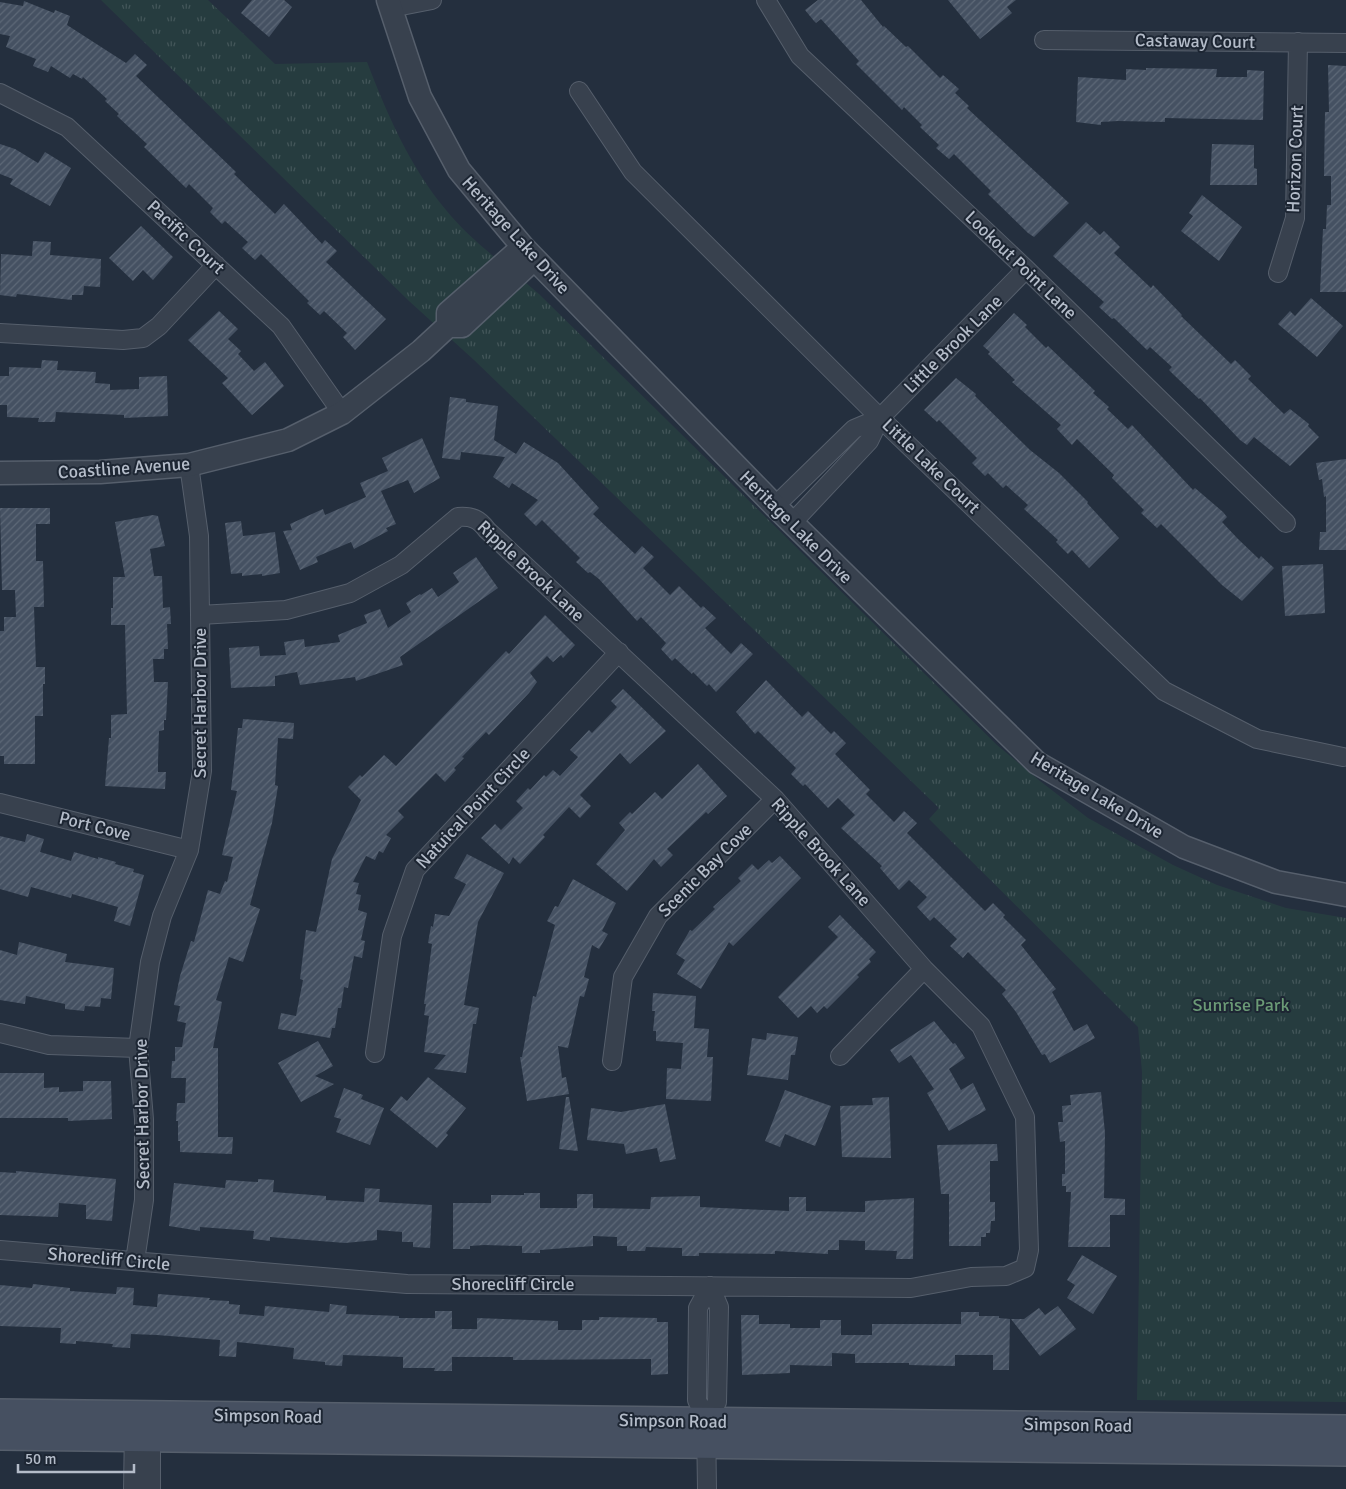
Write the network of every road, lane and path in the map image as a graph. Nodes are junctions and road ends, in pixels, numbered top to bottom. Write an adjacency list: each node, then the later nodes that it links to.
1 (432, 0): 3 (street)
2 (766, 0): 11 (street, Lookout Point Lane)
3 (390, 4): 9 (street, Heritage Lake Drive)
4 (1044, 40): 5 (street, Castaway Court)
5 (1298, 42): 6 (street, Castaway Court); 12 (street, Horizon Court)
6 (1346, 43)
7 (579, 91): 15 (street, Little Lake Court)
8 (0, 93): 10 (street, Pacific Court)
9 (529, 253): 14 (street, Coastline Avenue); 18 (street, Heritage Lake Drive)
10 (216, 265): 13 (street); 14 (street, Pacific Court)
11 (1026, 270): 15 (street, Little Brook Lane); 20 (street, Lookout Point Lane)
12 (1278, 273)
13 (0, 333)
14 (342, 413): 16 (street, Coastline Avenue)
15 (880, 418): 18 (street, Little Brook Lane); 19 (street, Little Brook Lane); 23 (street, Little Lake Court)
16 (189, 465): 17 (street, Coastline Avenue); 21 (street, Secret Harbor Drive)
17 (0, 473)
18 (775, 506): 19 (street, Heritage Lake Drive)
19 (792, 523): 27 (street, Heritage Lake Drive)
20 (1286, 523)
21 (200, 615): 22 (street, Ripple Brook Lane); 26 (street, Secret Harbor Drive)
22 (618, 652): 24 (street, Ripple Brook Lane); 31 (street, Natuical Point Circle)
23 (1343, 756)
24 (775, 799): 28 (street, Ripple Brook Lane); 33 (street, Scenic Bay Cove)
25 (0, 802): 26 (street, Port Cove)
26 (189, 850): 30 (street, Secret Harbor Drive)
27 (1346, 895)
28 (924, 968): 32 (street); 36 (street, Ripple Brook Lane)
29 (0, 1033): 30 (street)
30 (138, 1048): 35 (street, Secret Harbor Drive)
31 (376, 1053)
32 (840, 1056)
33 (612, 1061)
34 (0, 1250): 35 (street, Shorecliff Circle)
35 (135, 1261): 37 (street, Shorecliff Circle)
36 (1024, 1268): 37 (street, Shorecliff Circle)
37 (710, 1286): 40 (street)
38 (0, 1412): 39 (main road, Simpson Road)
39 (143, 1414): 40 (main road, Simpson Road); 43 (street)
40 (706, 1421): 41 (main road, Simpson Road); 44 (street)
41 (1346, 1428)
42 (0, 1437): 43 (main road, Simpson Road)
43 (142, 1439): 44 (main road, Simpson Road); 46 (street); 47 (street)
44 (706, 1446): 45 (main road, Simpson Road); 48 (street)
45 (1346, 1453)
46 (133, 1489)
47 (151, 1489)
48 (707, 1489)

